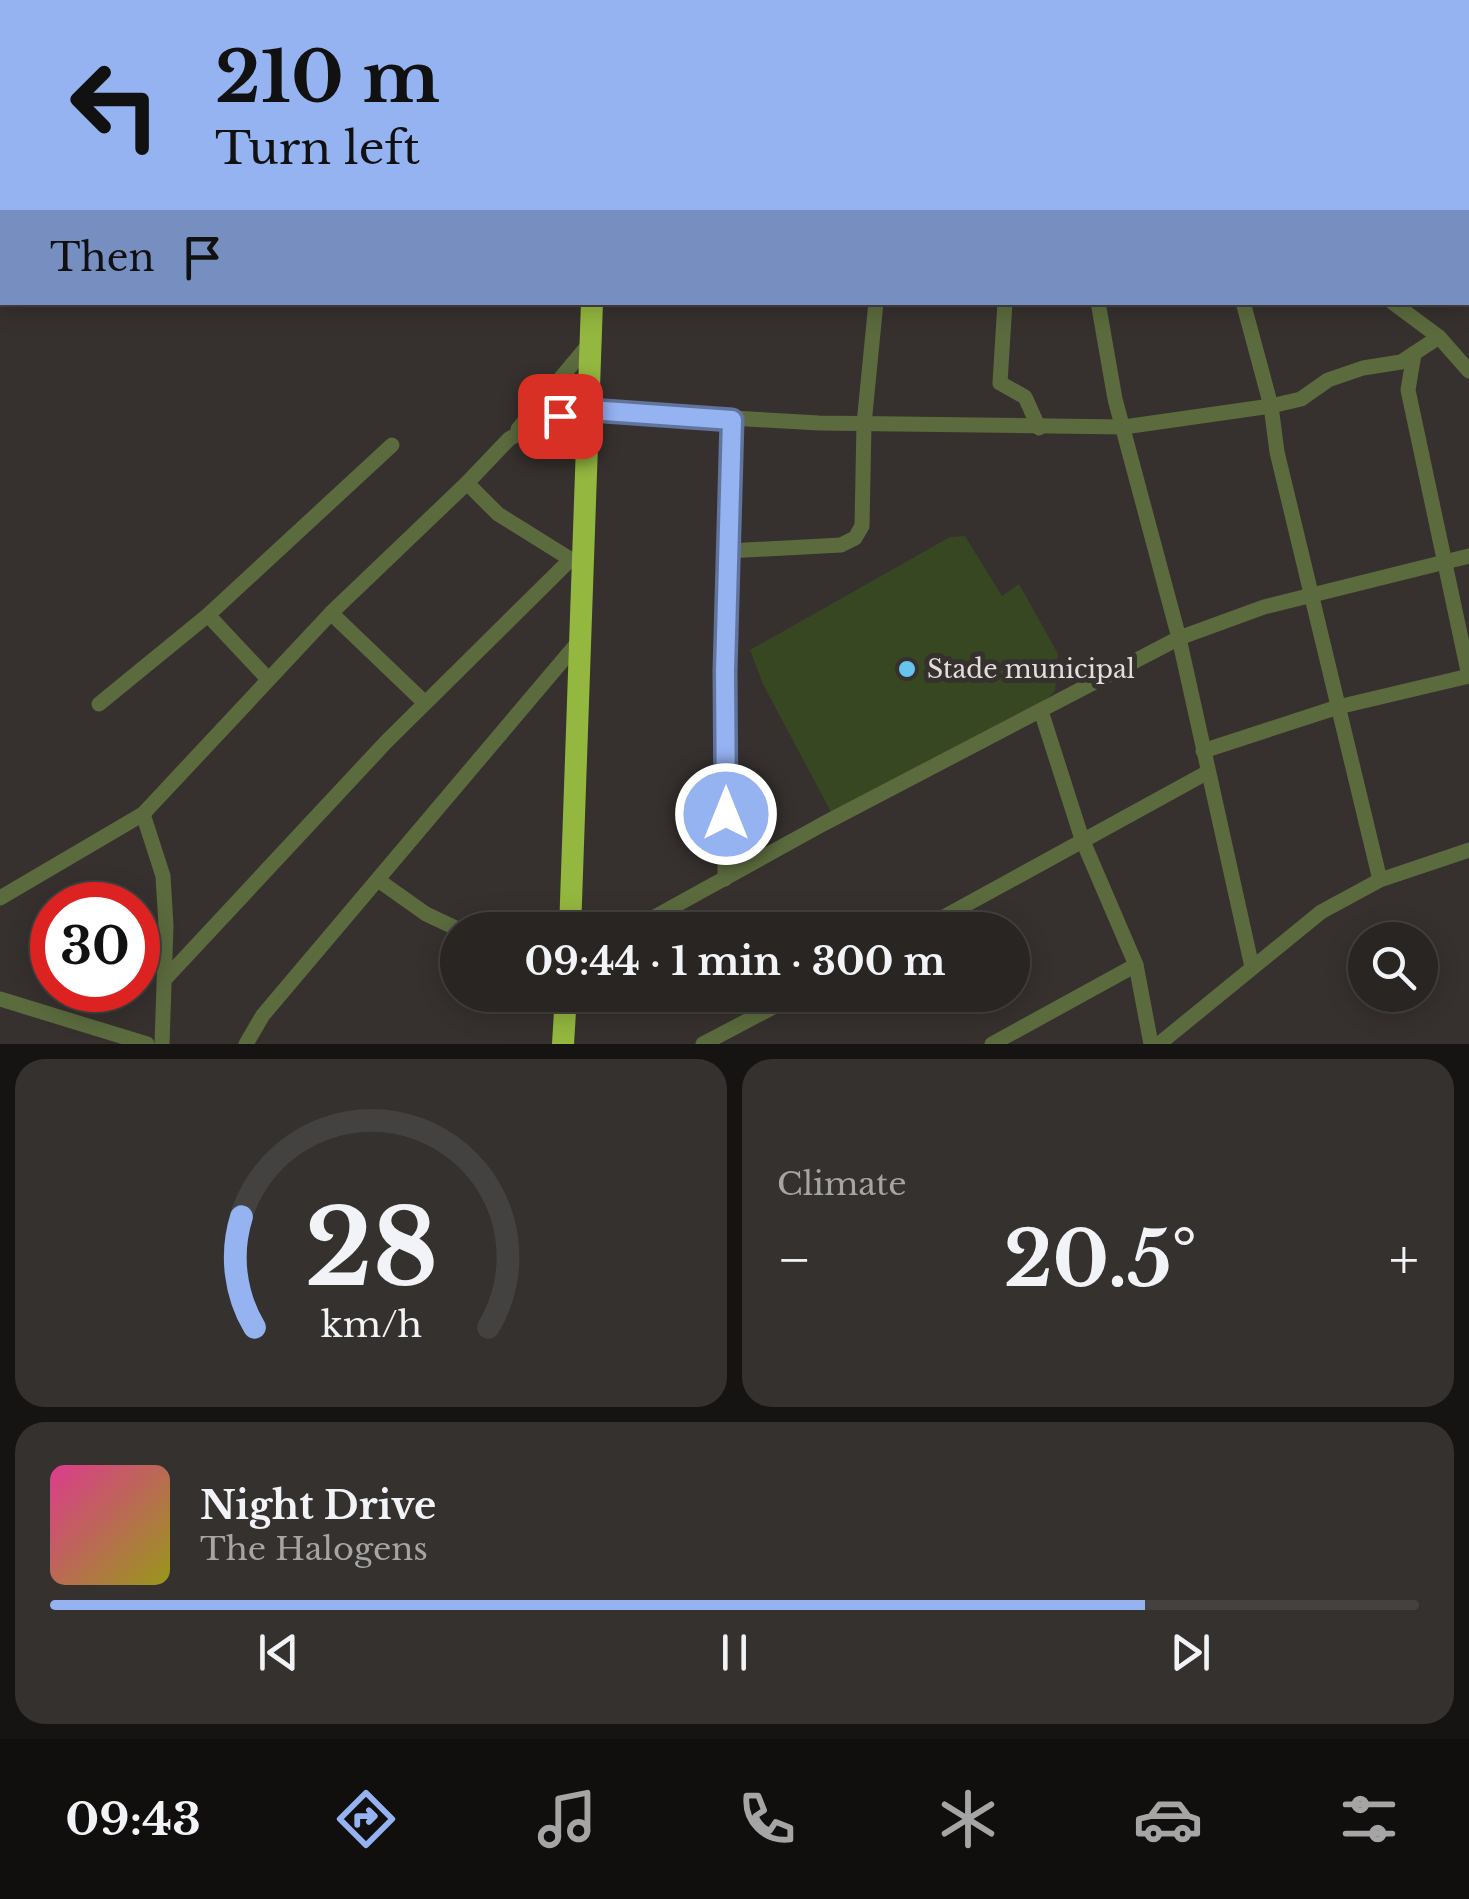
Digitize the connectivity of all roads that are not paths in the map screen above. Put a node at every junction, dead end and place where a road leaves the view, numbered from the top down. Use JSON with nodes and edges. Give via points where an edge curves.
{"nodes":[{"id":1,"x":592,"y":305,"type":"edge"},
{"id":2,"x":876,"y":305,"type":"edge"},
{"id":3,"x":1005,"y":305,"type":"edge"},
{"id":4,"x":1099,"y":305,"type":"edge"},
{"id":5,"x":1244,"y":305,"type":"edge"},
{"id":6,"x":1396,"y":305,"type":"edge"},
{"id":7,"x":1439,"y":337,"type":"junction"},
{"id":8,"x":592,"y":340,"type":"junction"},
{"id":9,"x":1414,"y":354,"type":"junction"},
{"id":10,"x":1469,"y":371,"type":"edge"},
{"id":11,"x":1271,"y":406,"type":"junction"},
{"id":12,"x":590,"y":410,"type":"junction"},
{"id":13,"x":732,"y":420,"type":"junction"},
{"id":14,"x":864,"y":424,"type":"junction"},
{"id":15,"x":1124,"y":427,"type":"junction"},
{"id":16,"x":1038,"y":428,"type":"junction"},
{"id":17,"x":509,"y":438,"type":"junction"},
{"id":18,"x":392,"y":445,"type":"dead end"},
{"id":19,"x":467,"y":483,"type":"junction"},
{"id":20,"x":728,"y":551,"type":"junction"},
{"id":21,"x":1469,"y":556,"type":"edge"},
{"id":22,"x":1443,"y":562,"type":"junction"},
{"id":23,"x":576,"y":563,"type":"junction"},
{"id":24,"x":1311,"y":594,"type":"junction"},
{"id":25,"x":331,"y":612,"type":"junction"},
{"id":26,"x":208,"y":615,"type":"junction"},
{"id":27,"x":1179,"y":638,"type":"junction"},
{"id":28,"x":580,"y":640,"type":"junction"},
{"id":29,"x":1469,"y":676,"type":"edge"},
{"id":30,"x":268,"y":679,"type":"junction"},
{"id":31,"x":425,"y":703,"type":"junction"},
{"id":32,"x":99,"y":704,"type":"dead end"},
{"id":33,"x":1338,"y":707,"type":"junction"},
{"id":34,"x":1041,"y":711,"type":"junction"},
{"id":35,"x":1204,"y":752,"type":"junction"},
{"id":36,"x":1208,"y":772,"type":"junction"},
{"id":37,"x":142,"y":814,"type":"junction"},
{"id":38,"x":1082,"y":839,"type":"junction"},
{"id":39,"x":1469,"y":850,"type":"edge"},
{"id":40,"x":378,"y":880,"type":"junction"},
{"id":41,"x":725,"y":880,"type":"junction"},
{"id":42,"x":1380,"y":880,"type":"junction"},
{"id":43,"x":0,"y":898,"type":"edge"},
{"id":44,"x":571,"y":912,"type":"edge"},
{"id":45,"x":665,"y":912,"type":"edge"},
{"id":46,"x":952,"y":912,"type":"edge"},
{"id":47,"x":440,"y":921,"type":"edge"},
{"id":48,"x":1136,"y":965,"type":"junction"},
{"id":49,"x":1252,"y":966,"type":"junction"},
{"id":50,"x":166,"y":978,"type":"junction"},
{"id":51,"x":0,"y":999,"type":"edge"},
{"id":52,"x":565,"y":1012,"type":"edge"},
{"id":53,"x":763,"y":1012,"type":"edge"},
{"id":54,"x":147,"y":1044,"type":"edge"},
{"id":55,"x":162,"y":1044,"type":"edge"},
{"id":56,"x":246,"y":1044,"type":"edge"},
{"id":57,"x":563,"y":1044,"type":"edge"},
{"id":58,"x":702,"y":1044,"type":"edge"},
{"id":59,"x":992,"y":1044,"type":"edge"},
{"id":60,"x":1151,"y":1044,"type":"edge"},
{"id":61,"x":1159,"y":1044,"type":"edge"}],
"edges":[{"from":1,"to":8,"type":"highway"},
{"from":2,"to":14,"type":"street"},
{"from":3,"to":16,"type":"street","via":[[1000,383],[1024,397]]},
{"from":4,"to":15,"type":"street"},
{"from":5,"to":11,"type":"street"},
{"from":6,"to":7,"type":"street"},
{"from":7,"to":9,"type":"street"},
{"from":7,"to":10,"type":"street"},
{"from":8,"to":12,"type":"highway"},
{"from":8,"to":17,"type":"street"},
{"from":9,"to":11,"type":"street"},
{"from":9,"to":22,"type":"street","via":[[1408,390]]},
{"from":11,"to":15,"type":"street"},
{"from":11,"to":24,"type":"street"},
{"from":12,"to":13,"type":"street"},
{"from":12,"to":17,"type":"street"},
{"from":12,"to":23,"type":"highway"},
{"from":13,"to":14,"type":"street"},
{"from":13,"to":20,"type":"street"},
{"from":14,"to":16,"type":"street"},
{"from":14,"to":20,"type":"street","via":[[862,526],[855,538]]},
{"from":15,"to":16,"type":"street"},
{"from":15,"to":27,"type":"street"},
{"from":17,"to":19,"type":"street"},
{"from":18,"to":26,"type":"street"},
{"from":19,"to":23,"type":"street","via":[[498,514]]},
{"from":19,"to":25,"type":"street"},
{"from":20,"to":41,"type":"street"},
{"from":21,"to":22,"type":"street"},
{"from":22,"to":24,"type":"street"},
{"from":22,"to":29,"type":"street"},
{"from":23,"to":28,"type":"highway"},
{"from":23,"to":31,"type":"street"},
{"from":24,"to":27,"type":"street"},
{"from":24,"to":33,"type":"street"},
{"from":25,"to":30,"type":"street"},
{"from":25,"to":31,"type":"street"},
{"from":26,"to":30,"type":"street"},
{"from":26,"to":32,"type":"street"},
{"from":27,"to":34,"type":"street"},
{"from":27,"to":35,"type":"street"},
{"from":28,"to":40,"type":"street"},
{"from":28,"to":44,"type":"highway"},
{"from":29,"to":33,"type":"street"},
{"from":30,"to":37,"type":"street"},
{"from":31,"to":50,"type":"street"},
{"from":33,"to":35,"type":"street"},
{"from":33,"to":42,"type":"street"},
{"from":34,"to":38,"type":"street"},
{"from":34,"to":41,"type":"street"},
{"from":35,"to":36,"type":"street"},
{"from":36,"to":38,"type":"street"},
{"from":36,"to":49,"type":"street"},
{"from":37,"to":43,"type":"street"},
{"from":37,"to":50,"type":"street","via":[[162,876]]},
{"from":38,"to":46,"type":"street"},
{"from":38,"to":48,"type":"street"},
{"from":39,"to":42,"type":"street"},
{"from":40,"to":47,"type":"street"},
{"from":40,"to":56,"type":"street"},
{"from":41,"to":45,"type":"street"},
{"from":42,"to":49,"type":"street","via":[[1321,912]]},
{"from":48,"to":59,"type":"street"},
{"from":48,"to":60,"type":"street"},
{"from":49,"to":61,"type":"street"},
{"from":50,"to":55,"type":"street"},
{"from":51,"to":54,"type":"street"},
{"from":52,"to":57,"type":"highway"},
{"from":53,"to":58,"type":"street"}]}
